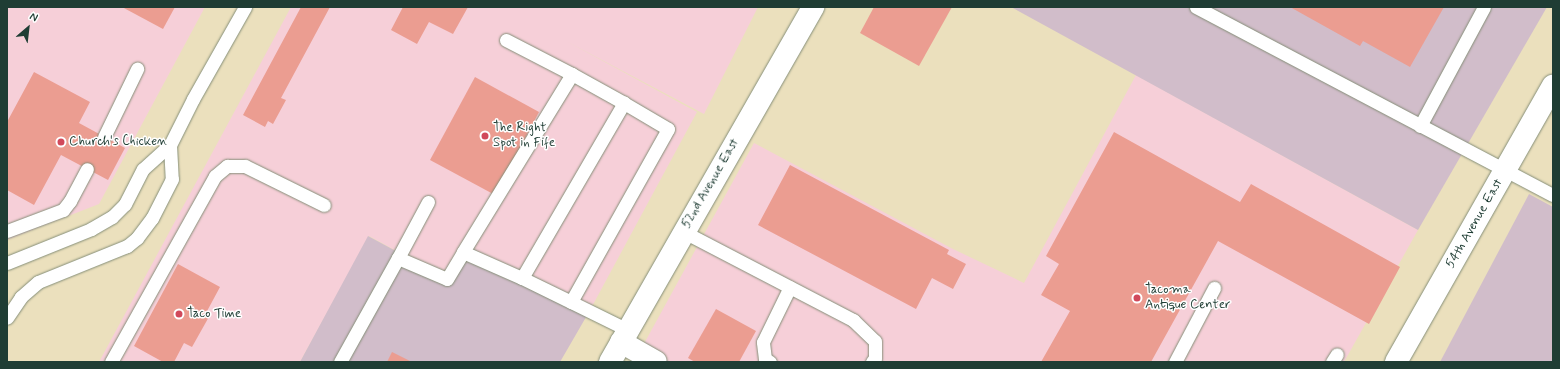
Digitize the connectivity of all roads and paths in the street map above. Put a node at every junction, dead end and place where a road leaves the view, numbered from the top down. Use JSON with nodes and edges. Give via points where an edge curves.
{"nodes":[{"id":1,"x":245,"y":7,"type":"edge"},
{"id":2,"x":813,"y":7,"type":"edge"},
{"id":3,"x":1196,"y":7,"type":"edge"},
{"id":4,"x":1484,"y":7,"type":"edge"},
{"id":5,"x":506,"y":40,"type":"dead end"},
{"id":6,"x":137,"y":69,"type":"dead end"},
{"id":7,"x":572,"y":74,"type":"junction"},
{"id":8,"x":1553,"y":86,"type":"edge"},
{"id":9,"x":624,"y":103,"type":"junction"},
{"id":10,"x":1420,"y":126,"type":"junction"},
{"id":11,"x":104,"y":137,"type":"dead end"},
{"id":12,"x":170,"y":145,"type":"junction"},
{"id":13,"x":87,"y":169,"type":"dead end"},
{"id":14,"x":1505,"y":171,"type":"junction"},
{"id":15,"x":1553,"y":195,"type":"edge"},
{"id":16,"x":428,"y":202,"type":"dead end"},
{"id":17,"x":324,"y":205,"type":"dead end"},
{"id":18,"x":7,"y":231,"type":"edge"},
{"id":19,"x":684,"y":232,"type":"junction"},
{"id":20,"x":463,"y":252,"type":"junction"},
{"id":21,"x":398,"y":258,"type":"junction"},
{"id":22,"x":7,"y":263,"type":"edge"},
{"id":23,"x":522,"y":278,"type":"junction"},
{"id":24,"x":790,"y":287,"type":"junction"},
{"id":25,"x":1214,"y":288,"type":"dead end"},
{"id":26,"x":570,"y":302,"type":"junction"},
{"id":27,"x":7,"y":318,"type":"edge"},
{"id":28,"x":625,"y":336,"type":"junction"},
{"id":29,"x":111,"y":362,"type":"edge"},
{"id":30,"x":340,"y":362,"type":"edge"},
{"id":31,"x":610,"y":362,"type":"edge"},
{"id":32,"x":656,"y":362,"type":"edge"},
{"id":33,"x":770,"y":362,"type":"edge"},
{"id":34,"x":872,"y":362,"type":"edge"},
{"id":35,"x":1175,"y":362,"type":"edge"},
{"id":36,"x":1396,"y":362,"type":"edge"}],
"edges":[{"from":1,"to":12,"type":"lane"},
{"from":2,"to":19,"type":"street","name":"52nd Avenue East"},
{"from":3,"to":10,"type":"lane"},
{"from":4,"to":10,"type":"lane"},
{"from":5,"to":7,"type":"lane"},
{"from":6,"to":11,"type":"lane"},
{"from":7,"to":9,"type":"lane"},
{"from":7,"to":20,"type":"lane"},
{"from":8,"to":14,"type":"street","name":"54th Avenue East"},
{"from":9,"to":23,"type":"lane"},
{"from":9,"to":26,"type":"lane","via":[[668,129]]},
{"from":10,"to":14,"type":"lane"},
{"from":12,"to":22,"type":"lane","via":[[143,169],[125,204],[112,218]]},
{"from":12,"to":27,"type":"lane","via":[[172,179],[152,218],[137,238],[127,246],[38,282],[21,297]]},
{"from":13,"to":18,"type":"lane","via":[[63,210]]},
{"from":14,"to":15,"type":"lane"},
{"from":14,"to":36,"type":"street","name":"54th Avenue East"},
{"from":16,"to":21,"type":"lane"},
{"from":17,"to":29,"type":"lane","via":[[245,166],[227,166],[215,176]]},
{"from":19,"to":24,"type":"lane"},
{"from":19,"to":28,"type":"street","name":"52nd Avenue East"},
{"from":20,"to":21,"type":"lane","via":[[447,279]]},
{"from":20,"to":23,"type":"lane"},
{"from":21,"to":30,"type":"lane"},
{"from":23,"to":26,"type":"lane"},
{"from":24,"to":33,"type":"lane","via":[[763,342],[765,359]]},
{"from":24,"to":34,"type":"lane","via":[[853,320],[875,341],[875,358]]},
{"from":25,"to":35,"type":"lane"},
{"from":26,"to":28,"type":"lane"},
{"from":28,"to":31,"type":"street","name":"52nd Avenue East"},
{"from":28,"to":32,"type":"street"}]}
